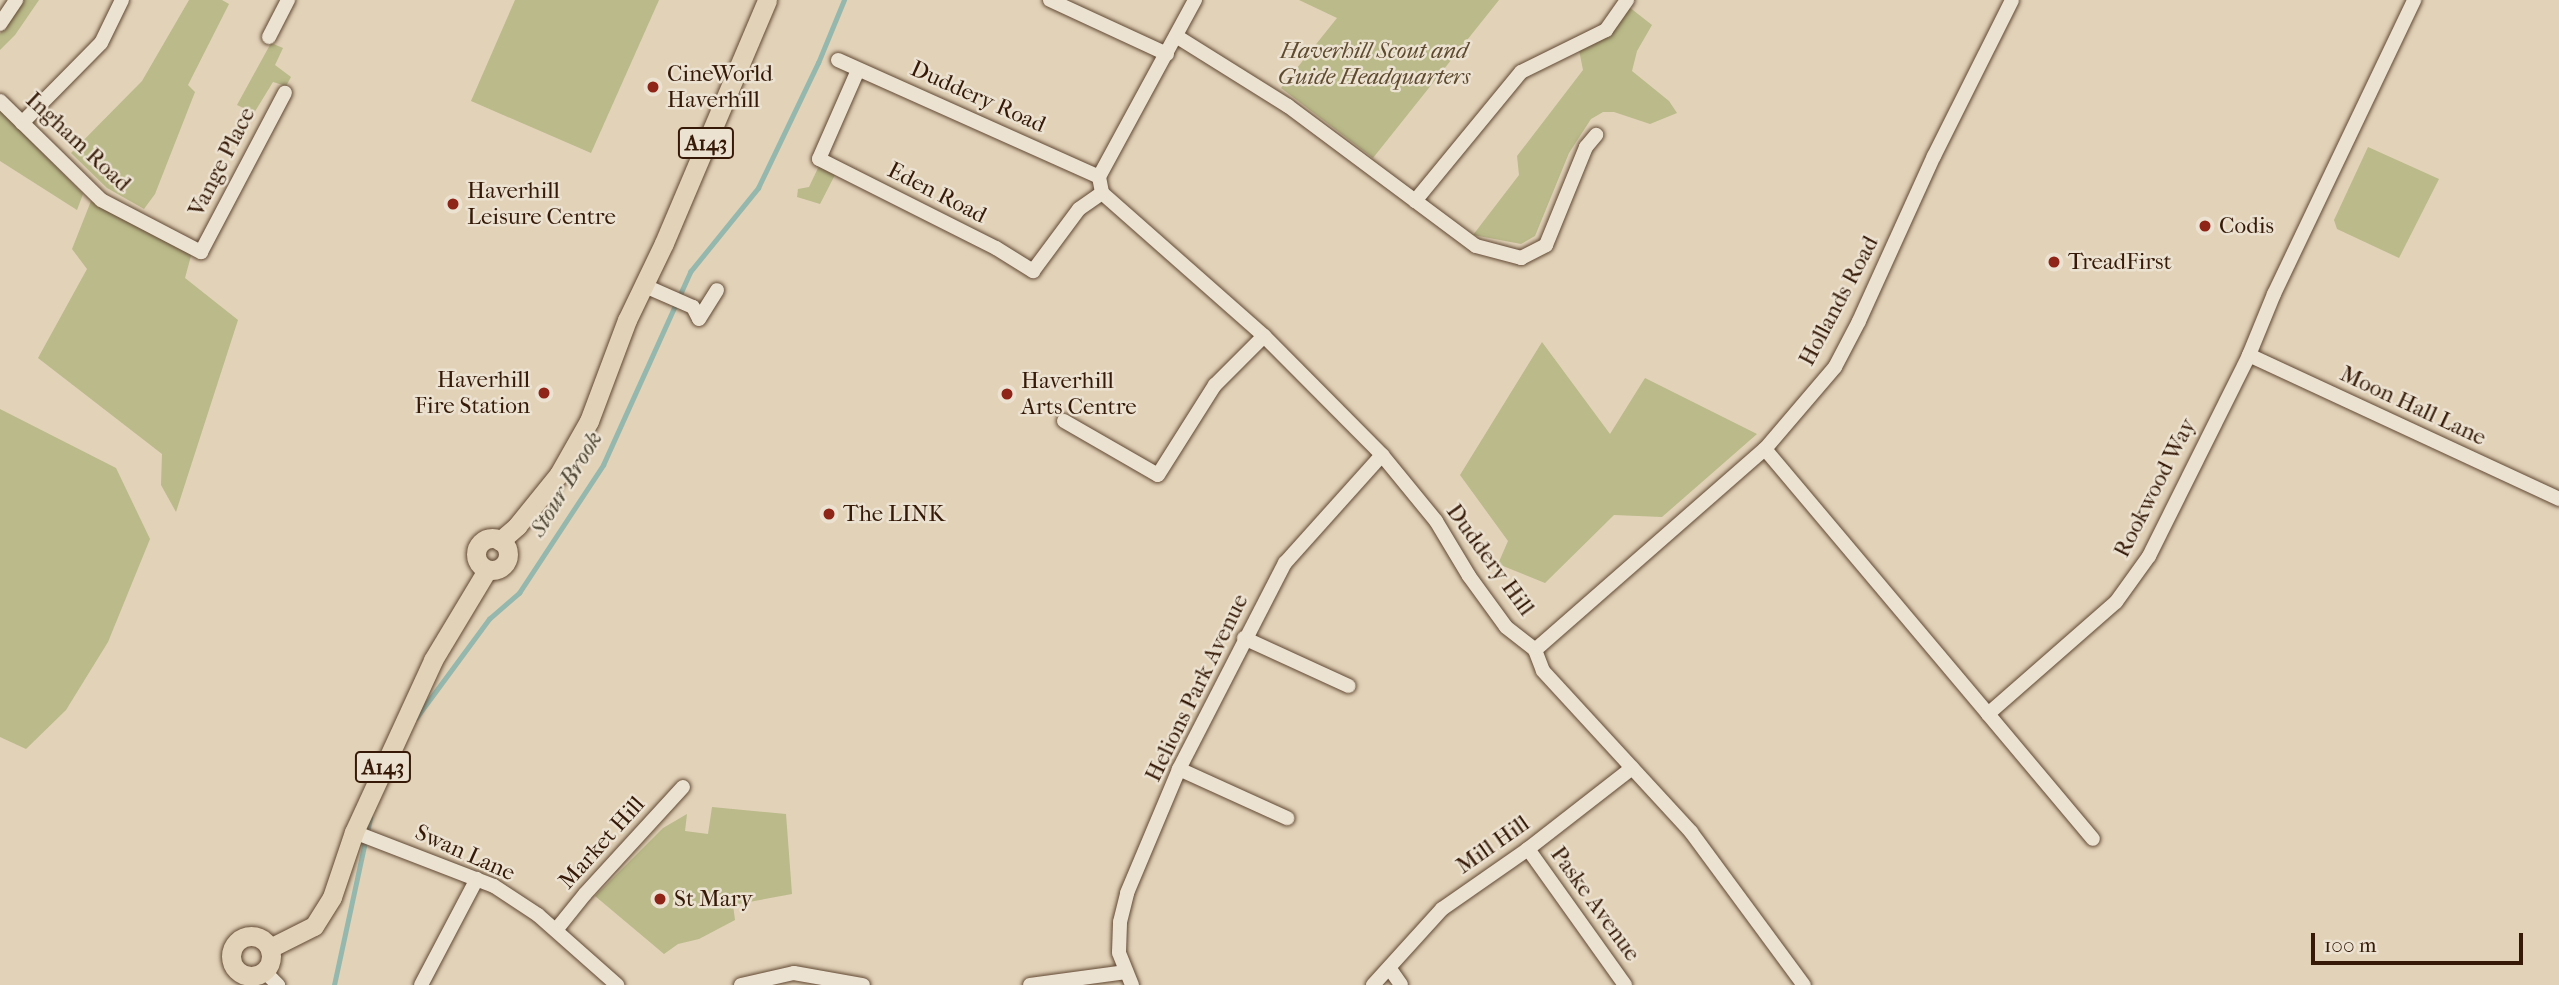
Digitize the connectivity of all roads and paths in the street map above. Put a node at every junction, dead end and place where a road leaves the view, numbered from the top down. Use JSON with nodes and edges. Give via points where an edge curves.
{"nodes":[{"id":1,"x":16,"y":0,"type":"edge"},
{"id":2,"x":122,"y":0,"type":"edge"},
{"id":3,"x":288,"y":0,"type":"edge"},
{"id":4,"x":767,"y":0,"type":"edge"},
{"id":5,"x":1050,"y":0,"type":"edge"},
{"id":6,"x":1195,"y":0,"type":"edge"},
{"id":7,"x":1627,"y":0,"type":"edge"},
{"id":8,"x":2012,"y":0,"type":"edge"},
{"id":9,"x":2414,"y":0,"type":"edge"},
{"id":10,"x":0,"y":24,"type":"edge"},
{"id":11,"x":1176,"y":36,"type":"junction"},
{"id":12,"x":269,"y":37,"type":"dead end"},
{"id":13,"x":1167,"y":54,"type":"junction"},
{"id":14,"x":838,"y":60,"type":"dead end"},
{"id":15,"x":858,"y":70,"type":"junction"},
{"id":16,"x":285,"y":93,"type":"dead end"},
{"id":17,"x":0,"y":101,"type":"edge"},
{"id":18,"x":22,"y":123,"type":"junction"},
{"id":19,"x":1596,"y":135,"type":"dead end"},
{"id":20,"x":1100,"y":177,"type":"junction"},
{"id":21,"x":1102,"y":193,"type":"junction"},
{"id":22,"x":1415,"y":201,"type":"junction"},
{"id":23,"x":201,"y":252,"type":"joint"},
{"id":24,"x":653,"y":289,"type":"junction"},
{"id":25,"x":717,"y":290,"type":"dead end"},
{"id":26,"x":1264,"y":336,"type":"junction"},
{"id":27,"x":2249,"y":355,"type":"junction"},
{"id":28,"x":1064,"y":421,"type":"dead end"},
{"id":29,"x":1765,"y":449,"type":"junction"},
{"id":30,"x":1382,"y":455,"type":"junction"},
{"id":31,"x":2559,"y":499,"type":"edge"},
{"id":32,"x":1244,"y":638,"type":"junction"},
{"id":33,"x":1535,"y":650,"type":"junction"},
{"id":34,"x":1349,"y":686,"type":"dead end"},
{"id":35,"x":1988,"y":714,"type":"junction"},
{"id":36,"x":1632,"y":768,"type":"junction"},
{"id":37,"x":1179,"y":769,"type":"junction"},
{"id":38,"x":683,"y":787,"type":"dead end"},
{"id":39,"x":1287,"y":818,"type":"dead end"},
{"id":40,"x":355,"y":832,"type":"junction"},
{"id":41,"x":2093,"y":839,"type":"dead end"},
{"id":42,"x":1528,"y":849,"type":"junction"},
{"id":43,"x":477,"y":879,"type":"junction"},
{"id":44,"x":554,"y":929,"type":"junction"},
{"id":45,"x":270,"y":948,"type":"junction"},
{"id":46,"x":1390,"y":970,"type":"junction"},
{"id":47,"x":264,"y":971,"type":"junction"},
{"id":48,"x":1129,"y":978,"type":"edge"},
{"id":49,"x":242,"y":979,"type":"edge"},
{"id":50,"x":278,"y":985,"type":"edge"},
{"id":51,"x":421,"y":985,"type":"edge"},
{"id":52,"x":617,"y":985,"type":"edge"},
{"id":53,"x":741,"y":985,"type":"edge"},
{"id":54,"x":863,"y":985,"type":"edge"},
{"id":55,"x":1030,"y":985,"type":"edge"},
{"id":56,"x":1373,"y":985,"type":"edge"},
{"id":57,"x":1401,"y":985,"type":"edge"},
{"id":58,"x":1625,"y":985,"type":"edge"},
{"id":59,"x":1804,"y":985,"type":"edge"}],
"edges":[{"from":1,"to":10,"type":"street"},
{"from":2,"to":18,"type":"street","via":[[102,43]]},
{"from":3,"to":12,"type":"street"},
{"from":4,"to":24,"type":"main road","number":"A143"},
{"from":5,"to":13,"type":"street"},
{"from":6,"to":11,"type":"street"},
{"from":7,"to":22,"type":"street","via":[[1606,30],[1521,72]]},
{"from":8,"to":29,"type":"street","name":"Hollands Road","via":[[1835,367]]},
{"from":9,"to":27,"type":"street","name":"Rookwood Way"},
{"from":11,"to":13,"type":"street"},
{"from":11,"to":22,"type":"street","via":[[1288,106]]},
{"from":13,"to":20,"type":"street"},
{"from":14,"to":15,"type":"street","name":"Duddery Road"},
{"from":15,"to":20,"type":"street","name":"Duddery Road"},
{"from":15,"to":21,"type":"street","name":"Eden Road","via":[[819,159],[1033,271],[1079,209]]},
{"from":16,"to":23,"type":"street","name":"Vange Place"},
{"from":17,"to":18,"type":"street","name":"Ingham Road"},
{"from":18,"to":23,"type":"street","name":"Ingham Road","via":[[101,200]]},
{"from":19,"to":22,"type":"street","via":[[1586,147],[1546,245],[1521,258],[1476,246]]},
{"from":20,"to":21,"type":"street"},
{"from":21,"to":26,"type":"street","name":"Duddery Hill"},
{"from":24,"to":25,"type":"street","via":[[693,307],[699,319]]},
{"from":24,"to":40,"type":"main road","number":"A143","via":[[627,320],[589,421],[565,463],[517,526],[500,541],[487,539],[478,547],[477,560],[487,569],[433,660]]},
{"from":26,"to":28,"type":"street","via":[[1215,385],[1158,475]]},
{"from":26,"to":30,"type":"street","name":"Duddery Hill"},
{"from":27,"to":31,"type":"street","name":"Moon Hall Lane"},
{"from":27,"to":35,"type":"street","name":"Rookwood Way","via":[[2149,556],[2116,602]]},
{"from":29,"to":33,"type":"street","name":"Hollands Road"},
{"from":29,"to":35,"type":"street"},
{"from":30,"to":32,"type":"street","name":"Helions Park Avenue","via":[[1285,564]]},
{"from":30,"to":33,"type":"street","name":"Duddery Hill","via":[[1436,521],[1506,627]]},
{"from":32,"to":34,"type":"street"},
{"from":32,"to":37,"type":"street","name":"Helions Park Avenue"},
{"from":33,"to":36,"type":"street","name":"Duddery Hill","via":[[1543,671]]},
{"from":35,"to":41,"type":"street"},
{"from":36,"to":42,"type":"street","name":"Mill Hill"},
{"from":36,"to":59,"type":"street","name":"Duddery Hill","via":[[1691,832]]},
{"from":37,"to":39,"type":"street"},
{"from":37,"to":48,"type":"street","name":"Helions Park Avenue","via":[[1127,893],[1120,922],[1119,952]]},
{"from":38,"to":44,"type":"street","name":"Market Hill"},
{"from":40,"to":43,"type":"street","name":"Swan Lane"},
{"from":40,"to":45,"type":"main road","number":"A143","via":[[332,897],[314,926]]},
{"from":42,"to":46,"type":"street","name":"Mill Hill","via":[[1442,909]]},
{"from":42,"to":58,"type":"street","name":"Paske Avenue"},
{"from":43,"to":44,"type":"street","name":"Swan Lane"},
{"from":43,"to":51,"type":"street"},
{"from":44,"to":52,"type":"street","name":"Swan Lane"},
{"from":45,"to":47,"type":"main road"},
{"from":45,"to":49,"type":"main road","via":[[259,937],[240,939],[231,954]]},
{"from":46,"to":56,"type":"street","name":"Mill Hill"},
{"from":46,"to":57,"type":"street"},
{"from":47,"to":49,"type":"main road"},
{"from":47,"to":50,"type":"street"},
{"from":48,"to":55,"type":"street"},
{"from":53,"to":54,"type":"street","via":[[794,973]]}]}
